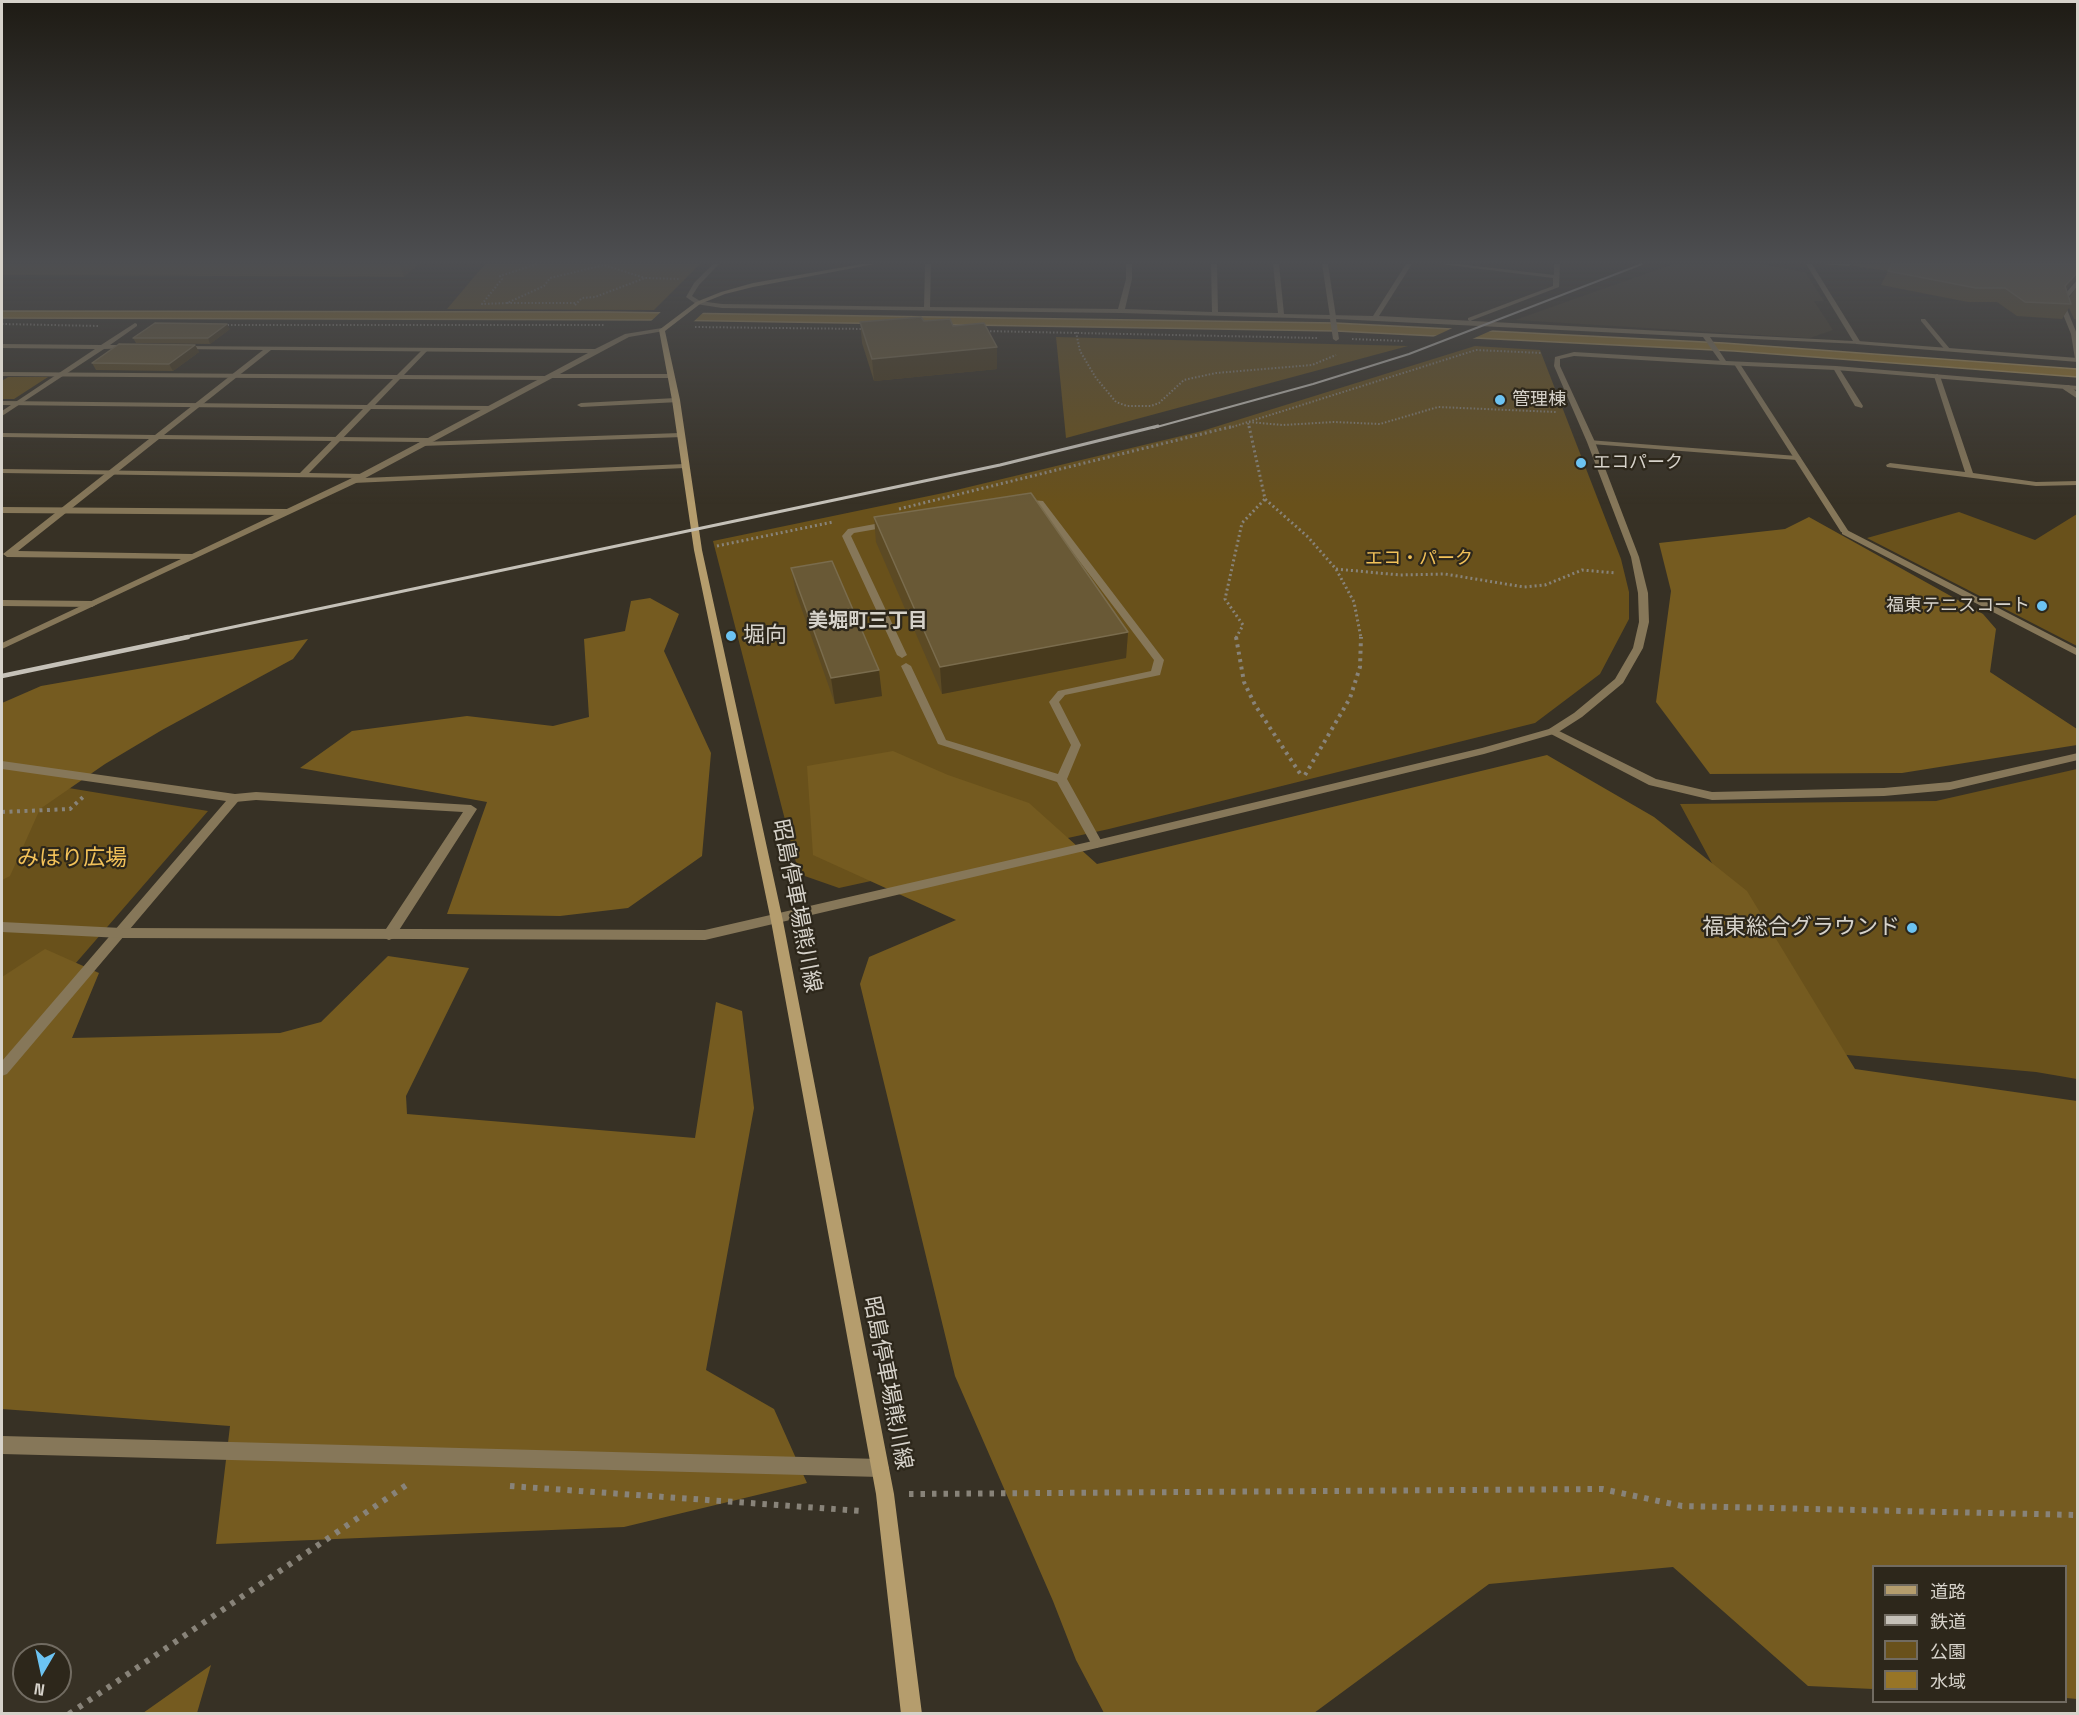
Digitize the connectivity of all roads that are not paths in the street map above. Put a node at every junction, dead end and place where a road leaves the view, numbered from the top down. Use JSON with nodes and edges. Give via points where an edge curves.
{"nodes":[{"id":1,"x":106,"y":344,"type":"edge"},
{"id":2,"x":610,"y":344,"type":"edge"},
{"id":3,"x":664,"y":344,"type":"edge"},
{"id":4,"x":1711,"y":344,"type":"edge"},
{"id":5,"x":1871,"y":344,"type":"edge"},
{"id":6,"x":1943,"y":344,"type":"edge"},
{"id":7,"x":2076,"y":344,"type":"edge"},
{"id":8,"x":2,"y":346,"type":"edge"},
{"id":9,"x":102,"y":347,"type":"junction"},
{"id":10,"x":138,"y":347,"type":"edge"},
{"id":11,"x":174,"y":347,"type":"edge"},
{"id":12,"x":269,"y":348,"type":"junction"},
{"id":13,"x":426,"y":350,"type":"junction"},
{"id":14,"x":1948,"y":350,"type":"junction"},
{"id":15,"x":597,"y":351,"type":"junction"},
{"id":16,"x":2078,"y":359,"type":"edge"},
{"id":17,"x":1722,"y":361,"type":"junction"},
{"id":18,"x":1737,"y":364,"type":"junction"},
{"id":19,"x":1836,"y":368,"type":"junction"},
{"id":20,"x":2,"y":374,"type":"edge"},
{"id":21,"x":61,"y":374,"type":"junction"},
{"id":22,"x":234,"y":376,"type":"junction"},
{"id":23,"x":670,"y":376,"type":"junction"},
{"id":24,"x":1937,"y":376,"type":"junction"},
{"id":25,"x":400,"y":377,"type":"junction"},
{"id":26,"x":548,"y":377,"type":"junction"},
{"id":27,"x":2066,"y":387,"type":"junction"},
{"id":28,"x":2078,"y":388,"type":"edge"},
{"id":29,"x":2078,"y":397,"type":"edge"},
{"id":30,"x":676,"y":400,"type":"junction"},
{"id":31,"x":2,"y":403,"type":"edge"},
{"id":32,"x":18,"y":403,"type":"junction"},
{"id":33,"x":198,"y":405,"type":"junction"},
{"id":34,"x":581,"y":405,"type":"dead end"},
{"id":35,"x":371,"y":406,"type":"junction"},
{"id":36,"x":1859,"y":406,"type":"dead end"},
{"id":37,"x":489,"y":408,"type":"junction"},
{"id":38,"x":2,"y":414,"type":"edge"},
{"id":39,"x":2,"y":435,"type":"edge"},
{"id":40,"x":680,"y":435,"type":"junction"},
{"id":41,"x":157,"y":437,"type":"junction"},
{"id":42,"x":338,"y":439,"type":"junction"},
{"id":43,"x":425,"y":442,"type":"junction"},
{"id":44,"x":1591,"y":442,"type":"junction"},
{"id":45,"x":1797,"y":458,"type":"junction"},
{"id":46,"x":1890,"y":465,"type":"dead end"},
{"id":47,"x":685,"y":466,"type":"junction"},
{"id":48,"x":2,"y":471,"type":"edge"},
{"id":49,"x":112,"y":472,"type":"junction"},
{"id":50,"x":302,"y":475,"type":"junction"},
{"id":51,"x":1970,"y":475,"type":"junction"},
{"id":52,"x":363,"y":476,"type":"junction"},
{"id":53,"x":353,"y":481,"type":"junction"},
{"id":54,"x":2078,"y":483,"type":"edge"},
{"id":55,"x":1016,"y":503,"type":"edge"},
{"id":56,"x":2,"y":510,"type":"edge"},
{"id":57,"x":63,"y":511,"type":"junction"},
{"id":58,"x":287,"y":512,"type":"junction"},
{"id":59,"x":898,"y":523,"type":"edge"},
{"id":60,"x":5,"y":554,"type":"edge"},
{"id":61,"x":195,"y":556,"type":"junction"},
{"id":62,"x":2,"y":603,"type":"edge"},
{"id":63,"x":92,"y":604,"type":"junction"},
{"id":64,"x":2,"y":646,"type":"edge"},
{"id":65,"x":2078,"y":653,"type":"edge"},
{"id":66,"x":902,"y":655,"type":"dead end"},
{"id":67,"x":906,"y":666,"type":"dead end"},
{"id":68,"x":1553,"y":731,"type":"junction"},
{"id":69,"x":2078,"y":756,"type":"edge"},
{"id":70,"x":2,"y":765,"type":"edge"},
{"id":71,"x":1061,"y":779,"type":"junction"},
{"id":72,"x":235,"y":798,"type":"junction"},
{"id":73,"x":1097,"y":844,"type":"junction"},
{"id":74,"x":777,"y":921,"type":"junction"},
{"id":75,"x":2,"y":927,"type":"edge"},
{"id":76,"x":121,"y":933,"type":"junction"},
{"id":77,"x":389,"y":935,"type":"junction"},
{"id":78,"x":2,"y":1070,"type":"edge"},
{"id":79,"x":2,"y":1445,"type":"edge"},
{"id":80,"x":880,"y":1468,"type":"junction"},
{"id":81,"x":912,"y":1713,"type":"edge"}],
"edges":[{"from":1,"to":9,"type":"street"},
{"from":2,"to":15,"type":"street"},
{"from":3,"to":23,"type":"main road","name":"昭島停車場熊川線"},
{"from":4,"to":17,"type":"street"},
{"from":5,"to":14,"type":"street"},
{"from":6,"to":14,"type":"street"},
{"from":7,"to":16,"type":"street"},
{"from":8,"to":9,"type":"street"},
{"from":9,"to":10,"type":"street"},
{"from":9,"to":21,"type":"street"},
{"from":11,"to":12,"type":"street"},
{"from":12,"to":13,"type":"street"},
{"from":12,"to":22,"type":"street"},
{"from":13,"to":15,"type":"street"},
{"from":13,"to":25,"type":"street"},
{"from":14,"to":16,"type":"street"},
{"from":15,"to":26,"type":"street"},
{"from":17,"to":18,"type":"street"},
{"from":17,"to":44,"type":"street","via":[[1563,355],[1557,358],[1557,366]]},
{"from":18,"to":19,"type":"street"},
{"from":18,"to":45,"type":"street"},
{"from":19,"to":24,"type":"street"},
{"from":19,"to":36,"type":"street"},
{"from":20,"to":21,"type":"street"},
{"from":21,"to":22,"type":"street"},
{"from":21,"to":32,"type":"street"},
{"from":22,"to":25,"type":"street"},
{"from":22,"to":33,"type":"street"},
{"from":23,"to":26,"type":"street"},
{"from":23,"to":30,"type":"main road","name":"昭島停車場熊川線"},
{"from":24,"to":27,"type":"street"},
{"from":24,"to":51,"type":"street"},
{"from":25,"to":26,"type":"street"},
{"from":25,"to":35,"type":"street"},
{"from":26,"to":37,"type":"street"},
{"from":27,"to":28,"type":"street"},
{"from":27,"to":29,"type":"street"},
{"from":30,"to":34,"type":"street"},
{"from":30,"to":40,"type":"main road","name":"昭島停車場熊川線"},
{"from":31,"to":32,"type":"street"},
{"from":32,"to":33,"type":"street"},
{"from":32,"to":38,"type":"street"},
{"from":33,"to":35,"type":"street"},
{"from":33,"to":41,"type":"street"},
{"from":35,"to":37,"type":"street"},
{"from":35,"to":42,"type":"street"},
{"from":37,"to":43,"type":"street"},
{"from":39,"to":41,"type":"street"},
{"from":40,"to":43,"type":"street"},
{"from":40,"to":47,"type":"main road","name":"昭島停車場熊川線"},
{"from":41,"to":42,"type":"street"},
{"from":41,"to":49,"type":"street"},
{"from":42,"to":43,"type":"street"},
{"from":42,"to":50,"type":"street"},
{"from":43,"to":52,"type":"street"},
{"from":44,"to":45,"type":"street"},
{"from":44,"to":68,"type":"street","via":[[1635,558],[1644,622],[1638,648],[1619,681]]},
{"from":45,"to":65,"type":"street","via":[[1845,532]]},
{"from":46,"to":51,"type":"street"},
{"from":47,"to":53,"type":"street"},
{"from":47,"to":74,"type":"main road","name":"昭島停車場熊川線","via":[[698,550]]},
{"from":48,"to":49,"type":"street"},
{"from":49,"to":50,"type":"street"},
{"from":49,"to":57,"type":"street"},
{"from":50,"to":52,"type":"street"},
{"from":51,"to":54,"type":"street","via":[[2036,484]]},
{"from":52,"to":53,"type":"street"},
{"from":53,"to":58,"type":"street"},
{"from":55,"to":71,"type":"street","via":[[1040,503],[1159,660],[1156,673],[1062,693],[1054,702],[1076,745]]},
{"from":56,"to":57,"type":"street"},
{"from":57,"to":58,"type":"street"},
{"from":57,"to":60,"type":"street"},
{"from":58,"to":61,"type":"street"},
{"from":59,"to":66,"type":"street","via":[[851,531],[846,536]]},
{"from":60,"to":61,"type":"street"},
{"from":61,"to":63,"type":"street"},
{"from":62,"to":63,"type":"street"},
{"from":63,"to":64,"type":"street"},
{"from":67,"to":71,"type":"street","via":[[942,742]]},
{"from":68,"to":69,"type":"street","via":[[1653,782],[1712,796],[1884,792],[1950,786]]},
{"from":68,"to":73,"type":"street"},
{"from":70,"to":72,"type":"street"},
{"from":71,"to":73,"type":"street"},
{"from":72,"to":76,"type":"street"},
{"from":72,"to":77,"type":"street","via":[[471,809]]},
{"from":73,"to":74,"type":"street"},
{"from":74,"to":77,"type":"street","via":[[705,935]]},
{"from":74,"to":80,"type":"main road","name":"昭島停車場熊川線"},
{"from":75,"to":76,"type":"street"},
{"from":76,"to":77,"type":"street"},
{"from":76,"to":78,"type":"street"},
{"from":79,"to":80,"type":"street"},
{"from":80,"to":81,"type":"main road","name":"昭島停車場熊川線"}]}
